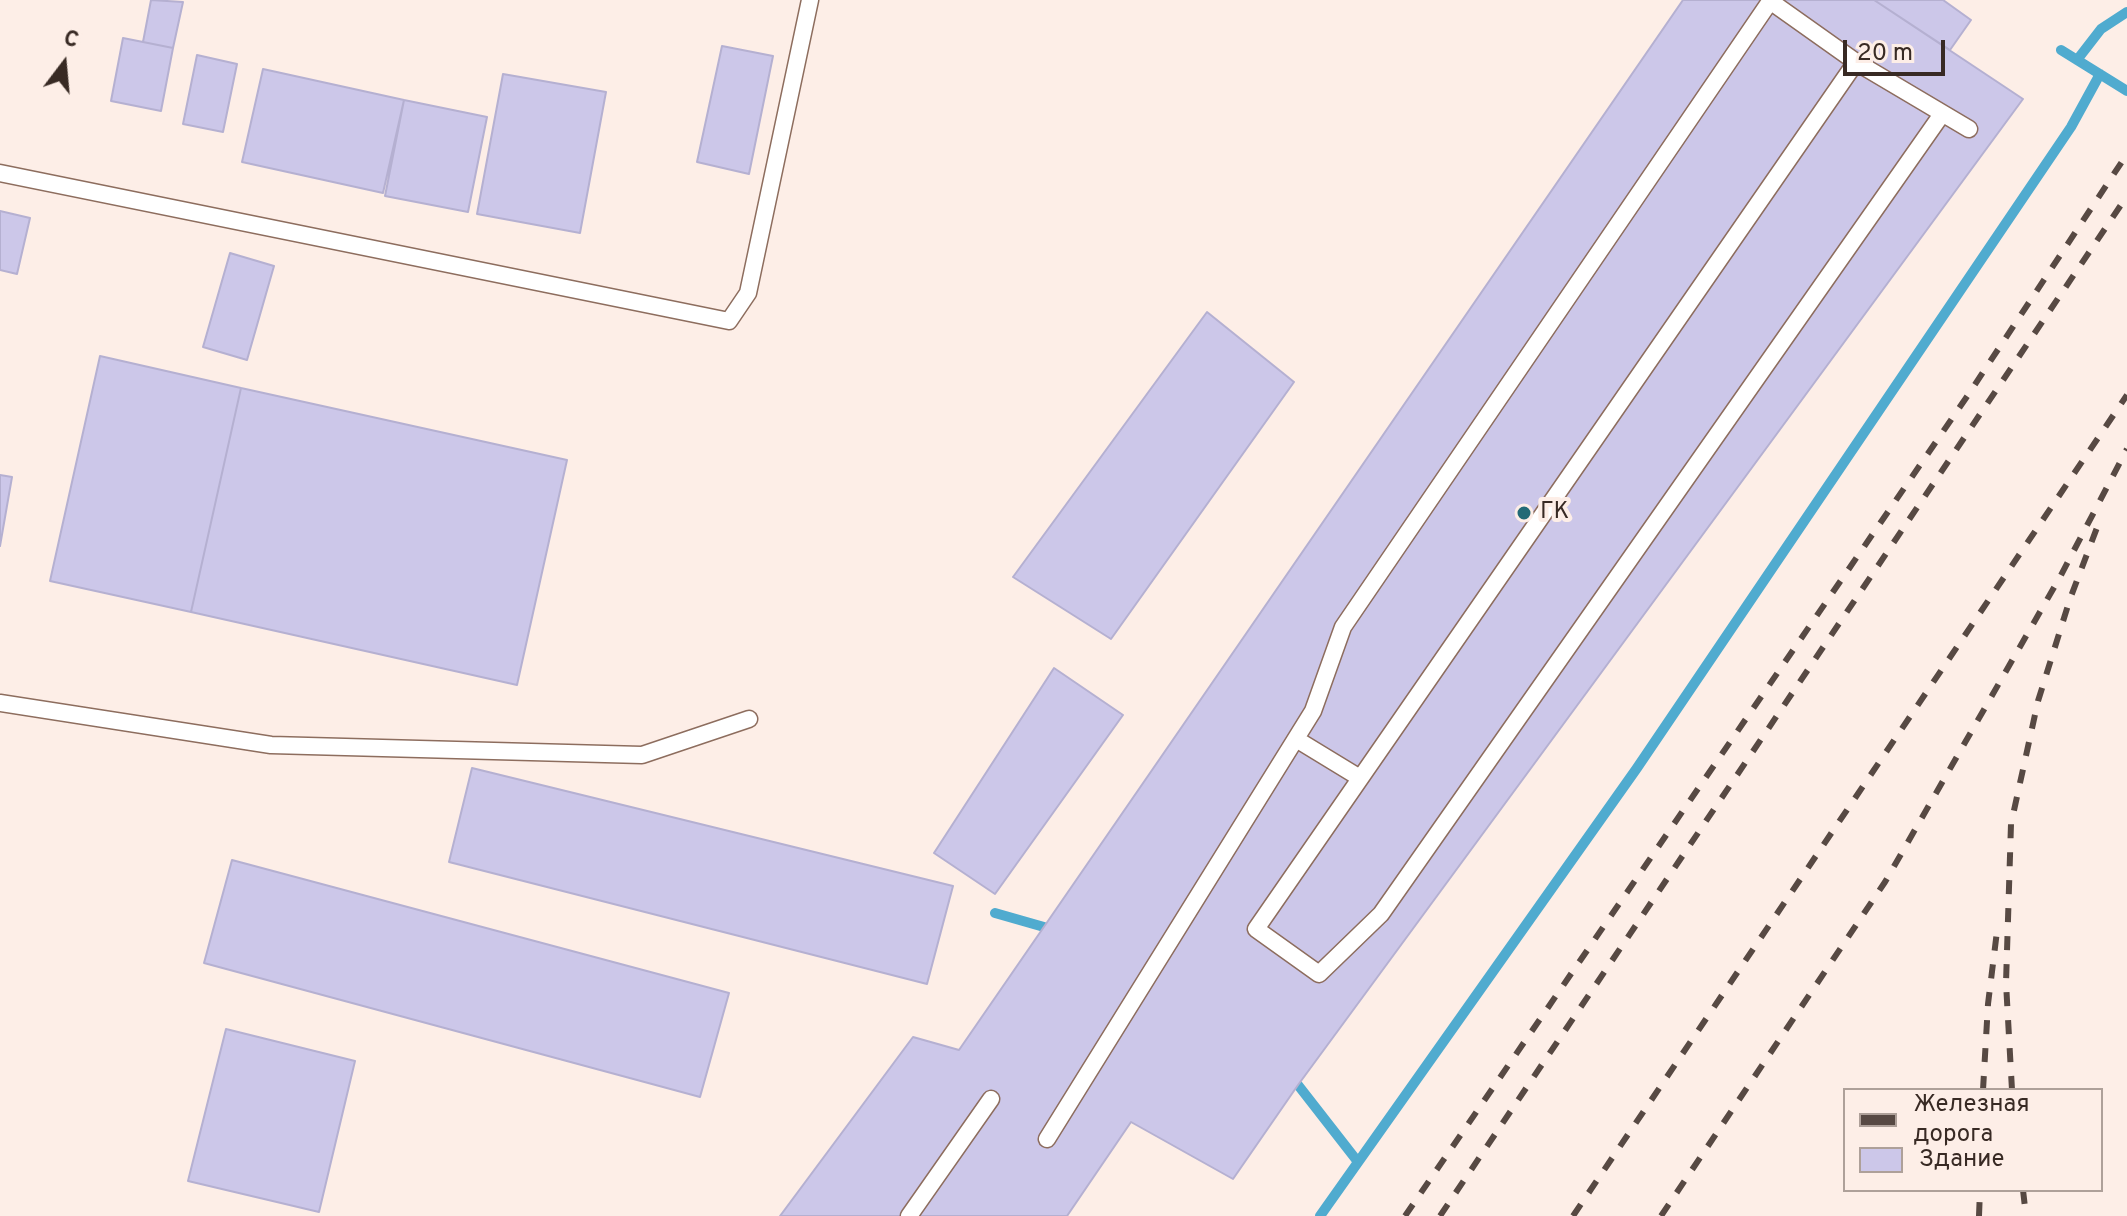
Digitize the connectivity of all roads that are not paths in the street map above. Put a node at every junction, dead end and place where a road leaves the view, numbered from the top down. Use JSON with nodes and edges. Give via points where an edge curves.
{"nodes":[{"id":1,"x":810,"y":0,"type":"edge"},
{"id":2,"x":1771,"y":0,"type":"edge"},
{"id":3,"x":1856,"y":62,"type":"junction"},
{"id":4,"x":1942,"y":114,"type":"junction"},
{"id":5,"x":1969,"y":129,"type":"dead end"},
{"id":6,"x":0,"y":173,"type":"edge"},
{"id":7,"x":0,"y":703,"type":"edge"},
{"id":8,"x":749,"y":719,"type":"dead end"},
{"id":9,"x":1296,"y":739,"type":"junction"},
{"id":10,"x":1360,"y":778,"type":"junction"},
{"id":11,"x":991,"y":1099,"type":"dead end"},
{"id":12,"x":1047,"y":1139,"type":"dead end"},
{"id":13,"x":909,"y":1216,"type":"edge"}],
"edges":[{"from":1,"to":6,"type":"lane","via":[[748,293],[729,321]]},
{"from":2,"to":3,"type":"lane"},
{"from":2,"to":9,"type":"lane","via":[[1343,627],[1313,711]]},
{"from":3,"to":4,"type":"lane"},
{"from":3,"to":10,"type":"lane"},
{"from":4,"to":5,"type":"lane"},
{"from":4,"to":10,"type":"lane","via":[[1381,914],[1319,974],[1256,929]]},
{"from":7,"to":8,"type":"lane","via":[[271,745],[642,755]]},
{"from":9,"to":10,"type":"lane"},
{"from":9,"to":12,"type":"lane"},
{"from":11,"to":13,"type":"lane"}]}
